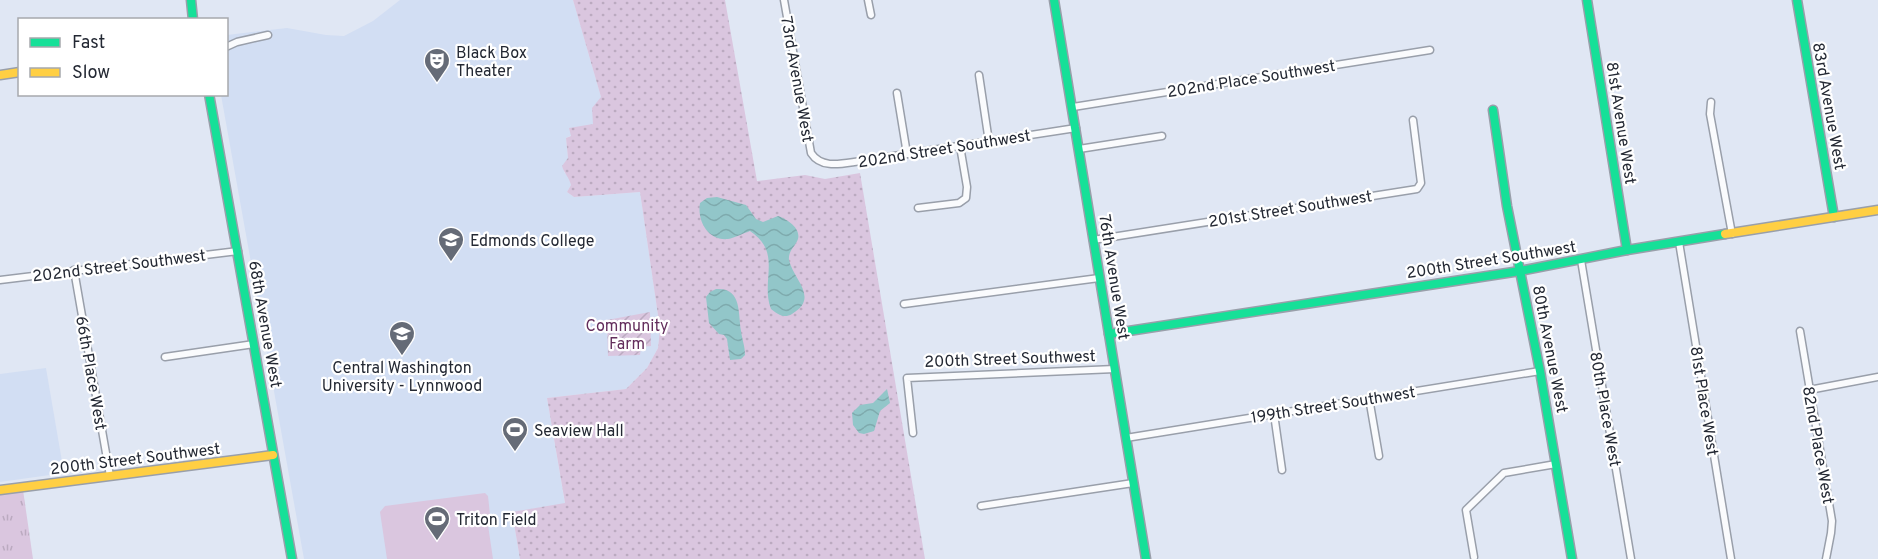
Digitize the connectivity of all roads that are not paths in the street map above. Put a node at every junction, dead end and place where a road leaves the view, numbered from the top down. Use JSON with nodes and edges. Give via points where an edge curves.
{"nodes":[{"id":1,"x":191,"y":0,"type":"edge"},
{"id":2,"x":784,"y":0,"type":"edge"},
{"id":3,"x":868,"y":0,"type":"edge"},
{"id":4,"x":1054,"y":0,"type":"edge"},
{"id":5,"x":1587,"y":0,"type":"edge"},
{"id":6,"x":1797,"y":0,"type":"edge"},
{"id":7,"x":193,"y":15,"type":"edge"},
{"id":8,"x":871,"y":15,"type":"dead end"},
{"id":9,"x":268,"y":35,"type":"dead end"},
{"id":10,"x":228,"y":40,"type":"edge"},
{"id":11,"x":237,"y":42,"type":"junction"},
{"id":12,"x":228,"y":46,"type":"edge"},
{"id":13,"x":1430,"y":50,"type":"dead end"},
{"id":14,"x":18,"y":72,"type":"edge"},
{"id":15,"x":0,"y":75,"type":"edge"},
{"id":16,"x":979,"y":75,"type":"dead end"},
{"id":17,"x":897,"y":93,"type":"dead end"},
{"id":18,"x":209,"y":96,"type":"edge"},
{"id":19,"x":1711,"y":102,"type":"dead end"},
{"id":20,"x":1072,"y":107,"type":"junction"},
{"id":21,"x":1493,"y":110,"type":"dead end"},
{"id":22,"x":1413,"y":120,"type":"dead end"},
{"id":23,"x":1076,"y":128,"type":"junction"},
{"id":24,"x":1162,"y":135,"type":"dead end"},
{"id":25,"x":989,"y":142,"type":"junction"},
{"id":26,"x":960,"y":146,"type":"junction"},
{"id":27,"x":1079,"y":149,"type":"junction"},
{"id":28,"x":907,"y":154,"type":"junction"},
{"id":29,"x":814,"y":158,"type":"joint"},
{"id":30,"x":918,"y":208,"type":"dead end"},
{"id":31,"x":1878,"y":210,"type":"edge"},
{"id":32,"x":1834,"y":217,"type":"junction"},
{"id":33,"x":1732,"y":234,"type":"junction"},
{"id":34,"x":1093,"y":240,"type":"junction"},
{"id":35,"x":1679,"y":242,"type":"junction"},
{"id":36,"x":1627,"y":250,"type":"junction"},
{"id":37,"x":238,"y":251,"type":"junction"},
{"id":38,"x":1581,"y":260,"type":"junction"},
{"id":39,"x":74,"y":270,"type":"junction"},
{"id":40,"x":1520,"y":271,"type":"junction"},
{"id":41,"x":1099,"y":278,"type":"junction"},
{"id":42,"x":0,"y":280,"type":"edge"},
{"id":43,"x":904,"y":304,"type":"dead end"},
{"id":44,"x":1800,"y":331,"type":"dead end"},
{"id":45,"x":1109,"y":334,"type":"junction"},
{"id":46,"x":254,"y":344,"type":"junction"},
{"id":47,"x":165,"y":357,"type":"dead end"},
{"id":48,"x":1115,"y":369,"type":"junction"},
{"id":49,"x":1540,"y":371,"type":"junction"},
{"id":50,"x":1878,"y":377,"type":"edge"},
{"id":51,"x":1809,"y":390,"type":"junction"},
{"id":52,"x":1369,"y":398,"type":"junction"},
{"id":53,"x":1274,"y":414,"type":"junction"},
{"id":54,"x":913,"y":432,"type":"dead end"},
{"id":55,"x":1126,"y":438,"type":"junction"},
{"id":56,"x":273,"y":455,"type":"junction"},
{"id":57,"x":1378,"y":456,"type":"dead end"},
{"id":58,"x":1556,"y":464,"type":"junction"},
{"id":59,"x":1282,"y":470,"type":"dead end"},
{"id":60,"x":110,"y":476,"type":"junction"},
{"id":61,"x":1133,"y":483,"type":"junction"},
{"id":62,"x":0,"y":490,"type":"edge"},
{"id":63,"x":981,"y":506,"type":"dead end"},
{"id":64,"x":1474,"y":557,"type":"dead end"},
{"id":65,"x":292,"y":559,"type":"edge"},
{"id":66,"x":1146,"y":559,"type":"edge"},
{"id":67,"x":1572,"y":559,"type":"edge"},
{"id":68,"x":1631,"y":559,"type":"edge"},
{"id":69,"x":1731,"y":559,"type":"edge"},
{"id":70,"x":1826,"y":559,"type":"edge"}],
"edges":[{"from":1,"to":7,"type":"street"},
{"from":2,"to":29,"type":"street","name":"73rd Avenue West"},
{"from":3,"to":8,"type":"street"},
{"from":4,"to":20,"type":"street","name":"76th Avenue West"},
{"from":5,"to":36,"type":"street","name":"81st Avenue West"},
{"from":6,"to":32,"type":"street","name":"83rd Avenue West"},
{"from":9,"to":11,"type":"street"},
{"from":10,"to":11,"type":"street"},
{"from":11,"to":12,"type":"street"},
{"from":13,"to":20,"type":"street","name":"202nd Place Southwest"},
{"from":14,"to":15,"type":"street"},
{"from":16,"to":25,"type":"street"},
{"from":17,"to":28,"type":"street"},
{"from":18,"to":37,"type":"street","name":"68th Avenue West"},
{"from":19,"to":33,"type":"street"},
{"from":20,"to":23,"type":"street","name":"76th Avenue West"},
{"from":21,"to":40,"type":"street","name":"80th Avenue West"},
{"from":22,"to":34,"type":"street","name":"201st Street Southwest","via":[[1421,183],[1417,189]]},
{"from":23,"to":25,"type":"street","name":"202nd Street Southwest"},
{"from":23,"to":27,"type":"street","name":"76th Avenue West"},
{"from":24,"to":27,"type":"street"},
{"from":25,"to":26,"type":"street","name":"202nd Street Southwest"},
{"from":26,"to":28,"type":"street","name":"202nd Street Southwest"},
{"from":26,"to":30,"type":"street","via":[[966,198],[959,203]]},
{"from":27,"to":34,"type":"street","name":"76th Avenue West"},
{"from":28,"to":29,"type":"street","name":"202nd Street Southwest","via":[[830,165]]},
{"from":31,"to":32,"type":"street","name":"200th Street Southwest"},
{"from":32,"to":33,"type":"street","name":"200th Street Southwest"},
{"from":33,"to":35,"type":"street","name":"200th Street Southwest"},
{"from":34,"to":41,"type":"street","name":"76th Avenue West"},
{"from":35,"to":36,"type":"street","name":"200th Street Southwest"},
{"from":35,"to":69,"type":"street","name":"81st Place West"},
{"from":36,"to":38,"type":"street","name":"200th Street Southwest"},
{"from":37,"to":39,"type":"street","name":"202nd Street Southwest"},
{"from":37,"to":46,"type":"street","name":"68th Avenue West"},
{"from":38,"to":40,"type":"street","name":"200th Street Southwest"},
{"from":38,"to":68,"type":"street","name":"80th Place West"},
{"from":39,"to":42,"type":"street","name":"202nd Street Southwest"},
{"from":39,"to":60,"type":"street","name":"66th Place West"},
{"from":40,"to":45,"type":"street","name":"200th Street Southwest"},
{"from":40,"to":49,"type":"street","name":"80th Avenue West"},
{"from":41,"to":43,"type":"street"},
{"from":41,"to":45,"type":"street","name":"76th Avenue West"},
{"from":44,"to":51,"type":"street","name":"82nd Place West"},
{"from":45,"to":48,"type":"street","name":"76th Avenue West"},
{"from":46,"to":47,"type":"street"},
{"from":46,"to":56,"type":"street","name":"68th Avenue West"},
{"from":48,"to":54,"type":"street","name":"200th Street Southwest","via":[[907,378]]},
{"from":48,"to":55,"type":"street","name":"76th Avenue West"},
{"from":49,"to":52,"type":"street","name":"199th Street Southwest"},
{"from":49,"to":58,"type":"street","name":"80th Avenue West"},
{"from":50,"to":51,"type":"street"},
{"from":51,"to":70,"type":"street","name":"82nd Place West","via":[[1832,521]]},
{"from":52,"to":53,"type":"street","name":"199th Street Southwest"},
{"from":52,"to":57,"type":"street"},
{"from":53,"to":55,"type":"street","name":"199th Street Southwest"},
{"from":53,"to":59,"type":"street"},
{"from":55,"to":61,"type":"street","name":"76th Avenue West"},
{"from":56,"to":60,"type":"street","name":"200th Street Southwest"},
{"from":56,"to":65,"type":"street","name":"68th Avenue West"},
{"from":58,"to":64,"type":"street","via":[[1504,473],[1466,510]]},
{"from":58,"to":67,"type":"street","name":"80th Avenue West"},
{"from":60,"to":62,"type":"street","name":"200th Street Southwest"},
{"from":61,"to":63,"type":"street"},
{"from":61,"to":66,"type":"street","name":"76th Avenue West"}]}
